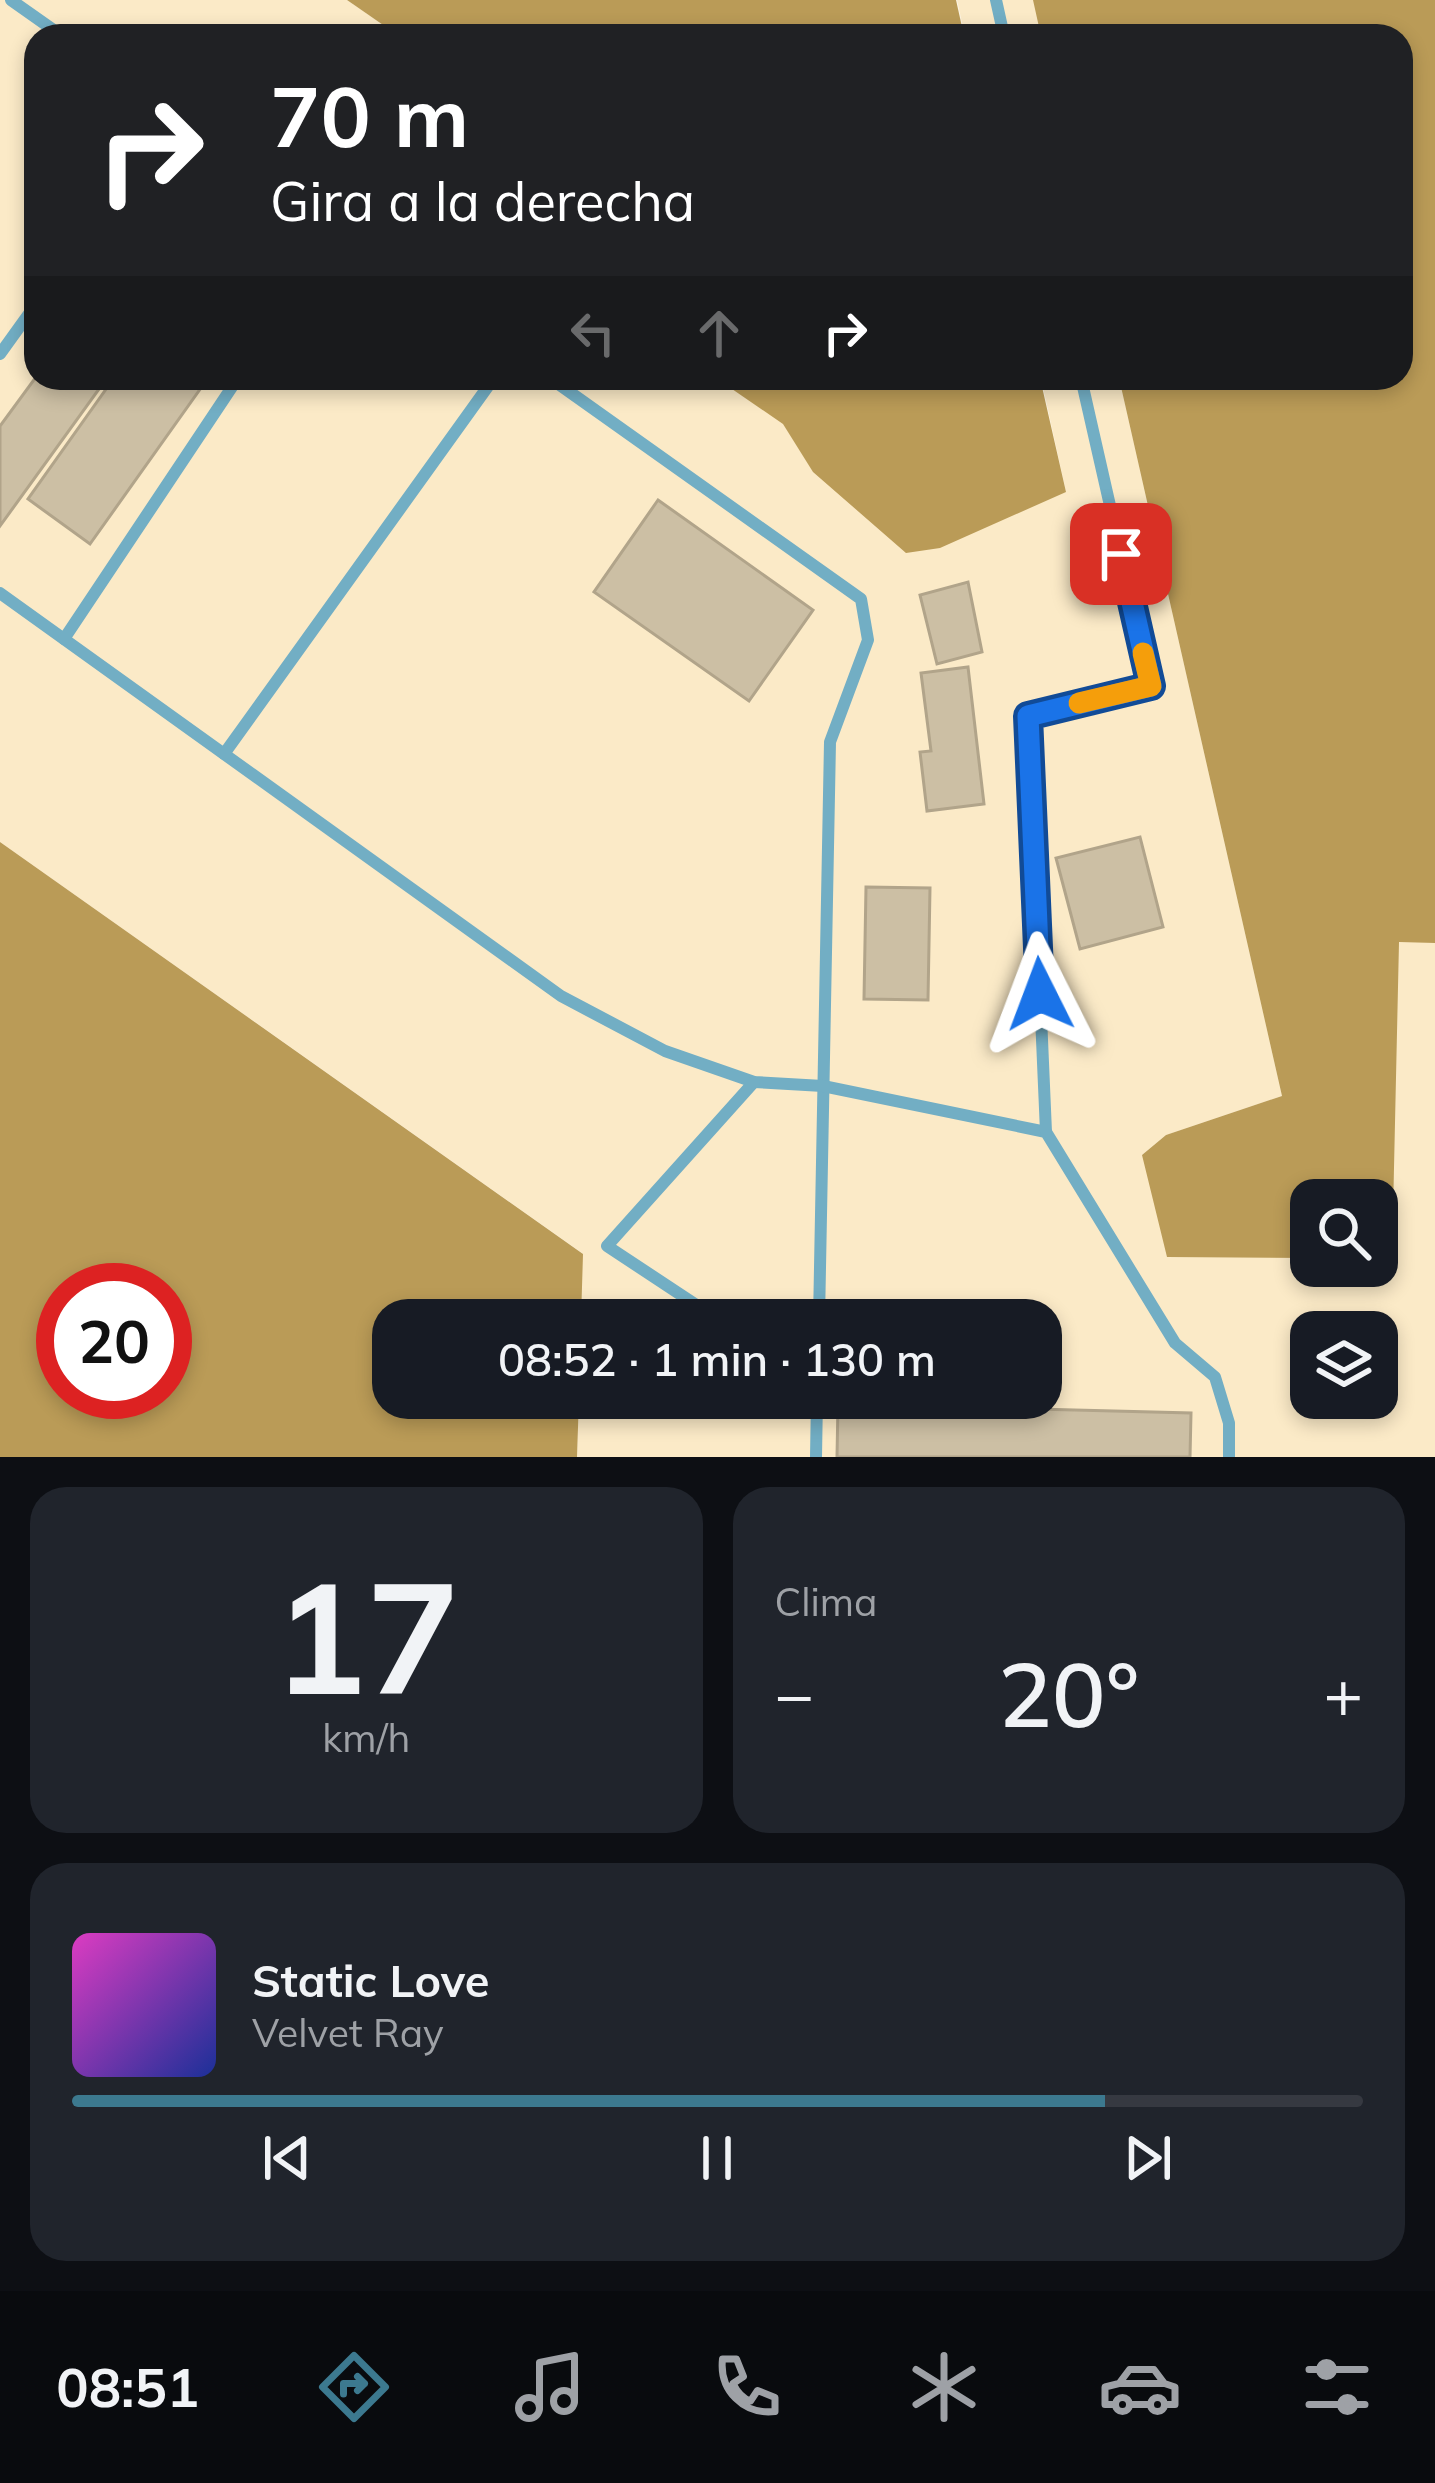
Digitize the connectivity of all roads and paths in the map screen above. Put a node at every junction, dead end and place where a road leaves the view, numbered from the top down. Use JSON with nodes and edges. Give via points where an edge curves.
{"nodes":[{"id":1,"x":11,"y":0,"type":"edge"},
{"id":2,"x":45,"y":24,"type":"edge"},
{"id":3,"x":24,"y":321,"type":"edge"},
{"id":4,"x":0,"y":354,"type":"edge"},
{"id":5,"x":230,"y":390,"type":"edge"},
{"id":6,"x":485,"y":390,"type":"edge"},
{"id":7,"x":567,"y":390,"type":"edge"},
{"id":8,"x":1084,"y":390,"type":"edge"},
{"id":9,"x":0,"y":593,"type":"edge"},
{"id":10,"x":64,"y":639,"type":"junction"},
{"id":11,"x":224,"y":754,"type":"junction"},
{"id":12,"x":754,"y":1082,"type":"junction"},
{"id":13,"x":824,"y":1086,"type":"junction"},
{"id":14,"x":1046,"y":1132,"type":"junction"},
{"id":15,"x":687,"y":1299,"type":"edge"},
{"id":16,"x":819,"y":1299,"type":"edge"},
{"id":17,"x":817,"y":1419,"type":"edge"},
{"id":18,"x":816,"y":1457,"type":"edge"},
{"id":19,"x":1229,"y":1457,"type":"edge"}],
"edges":[{"from":1,"to":2,"type":"lane"},
{"from":3,"to":4,"type":"lane"},
{"from":5,"to":10,"type":"lane"},
{"from":6,"to":11,"type":"lane"},
{"from":7,"to":13,"type":"lane","via":[[861,599],[868,640],[830,742]]},
{"from":8,"to":14,"type":"lane","via":[[1151,686],[1028,716]]},
{"from":9,"to":10,"type":"lane"},
{"from":10,"to":11,"type":"lane"},
{"from":11,"to":12,"type":"lane","via":[[561,996],[665,1052]]},
{"from":12,"to":13,"type":"lane"},
{"from":12,"to":15,"type":"lane","via":[[607,1246]]},
{"from":13,"to":14,"type":"lane"},
{"from":13,"to":16,"type":"lane"},
{"from":14,"to":19,"type":"lane","via":[[1175,1342],[1215,1377]]},
{"from":17,"to":18,"type":"lane"}]}
